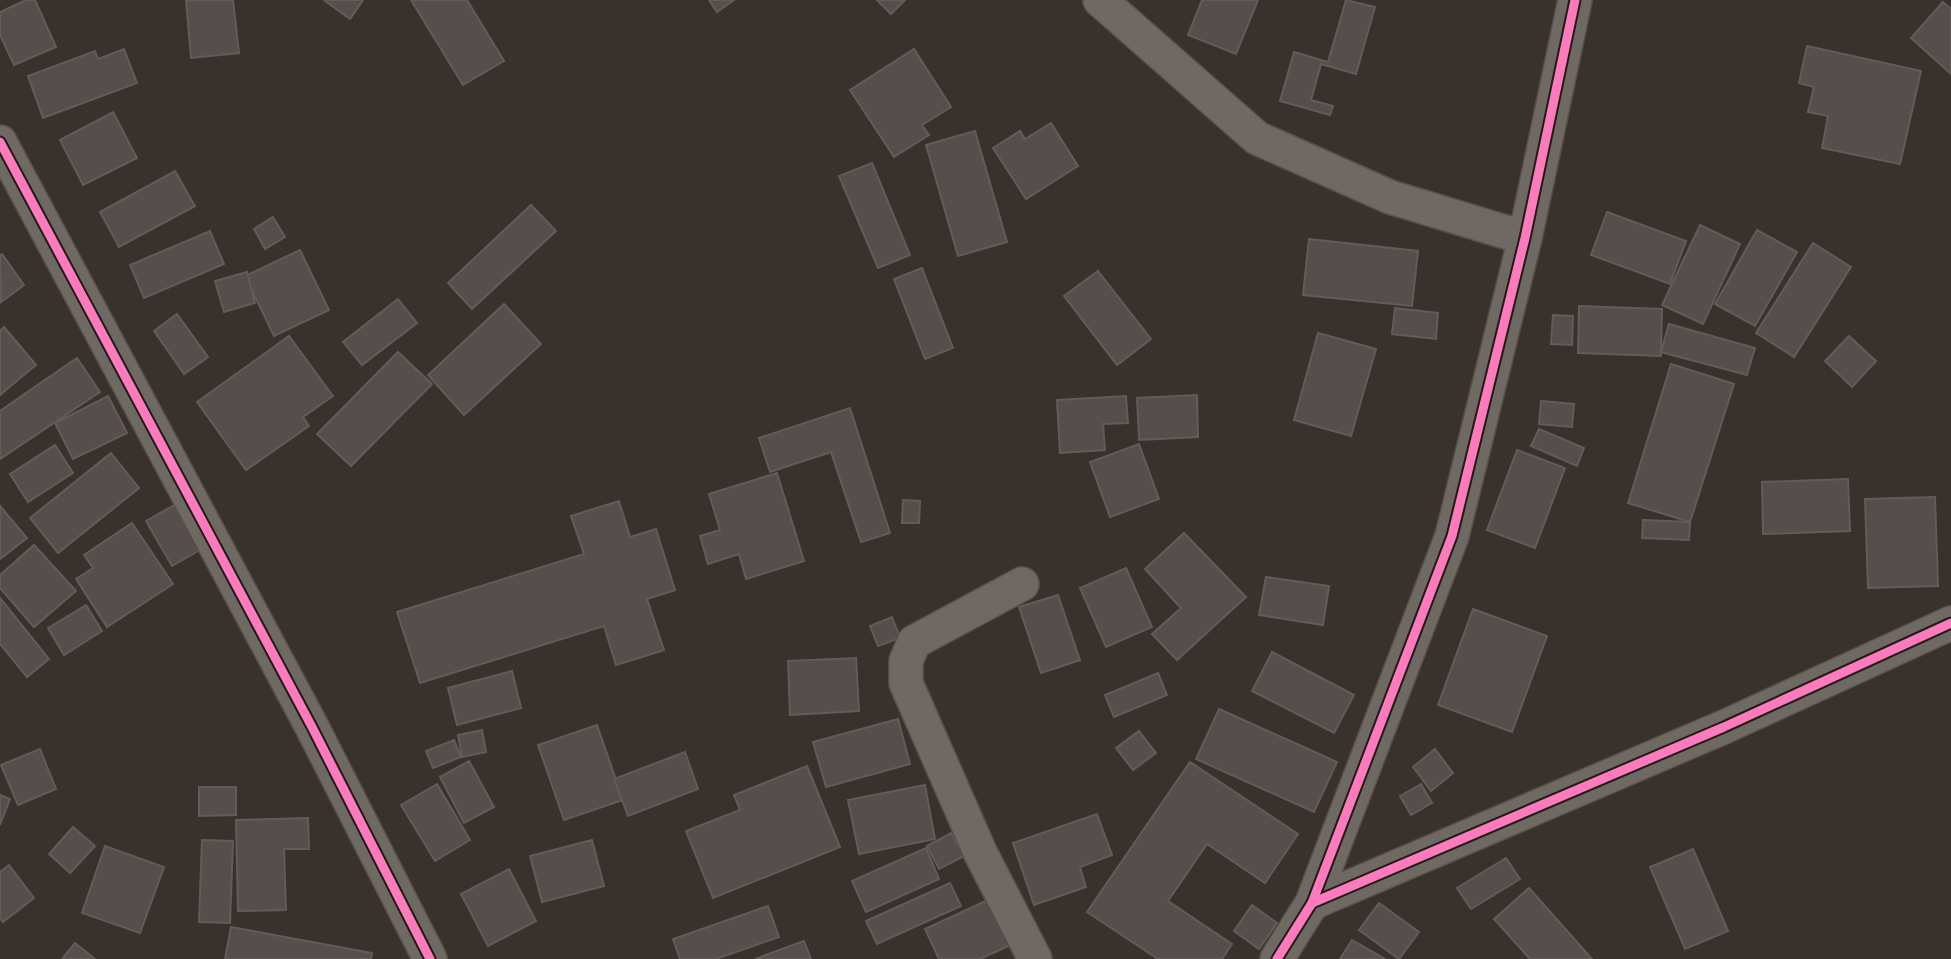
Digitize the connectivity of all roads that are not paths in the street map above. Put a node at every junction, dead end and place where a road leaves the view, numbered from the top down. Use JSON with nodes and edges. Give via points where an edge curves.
{"nodes":[{"id":1,"x":1100,"y":0,"type":"edge"},
{"id":2,"x":1575,"y":0,"type":"edge"},
{"id":3,"x":0,"y":142,"type":"edge"},
{"id":4,"x":1525,"y":238,"type":"junction"},
{"id":5,"x":1022,"y":584,"type":"dead end"},
{"id":6,"x":1951,"y":623,"type":"edge"},
{"id":7,"x":1312,"y":903,"type":"junction"},
{"id":8,"x":430,"y":959,"type":"edge"},
{"id":9,"x":1035,"y":959,"type":"edge"},
{"id":10,"x":1277,"y":959,"type":"edge"}],
"edges":[{"from":1,"to":4,"type":"street","via":[[1257,138],[1390,197]]},
{"from":2,"to":4,"type":"street"},
{"from":3,"to":8,"type":"street","via":[[312,727]]},
{"from":4,"to":7,"type":"street","via":[[1452,536]]},
{"from":5,"to":9,"type":"street","via":[[914,642],[906,661],[906,684],[980,852]]},
{"from":6,"to":7,"type":"street","via":[[1724,727]]},
{"from":7,"to":10,"type":"street"}]}
